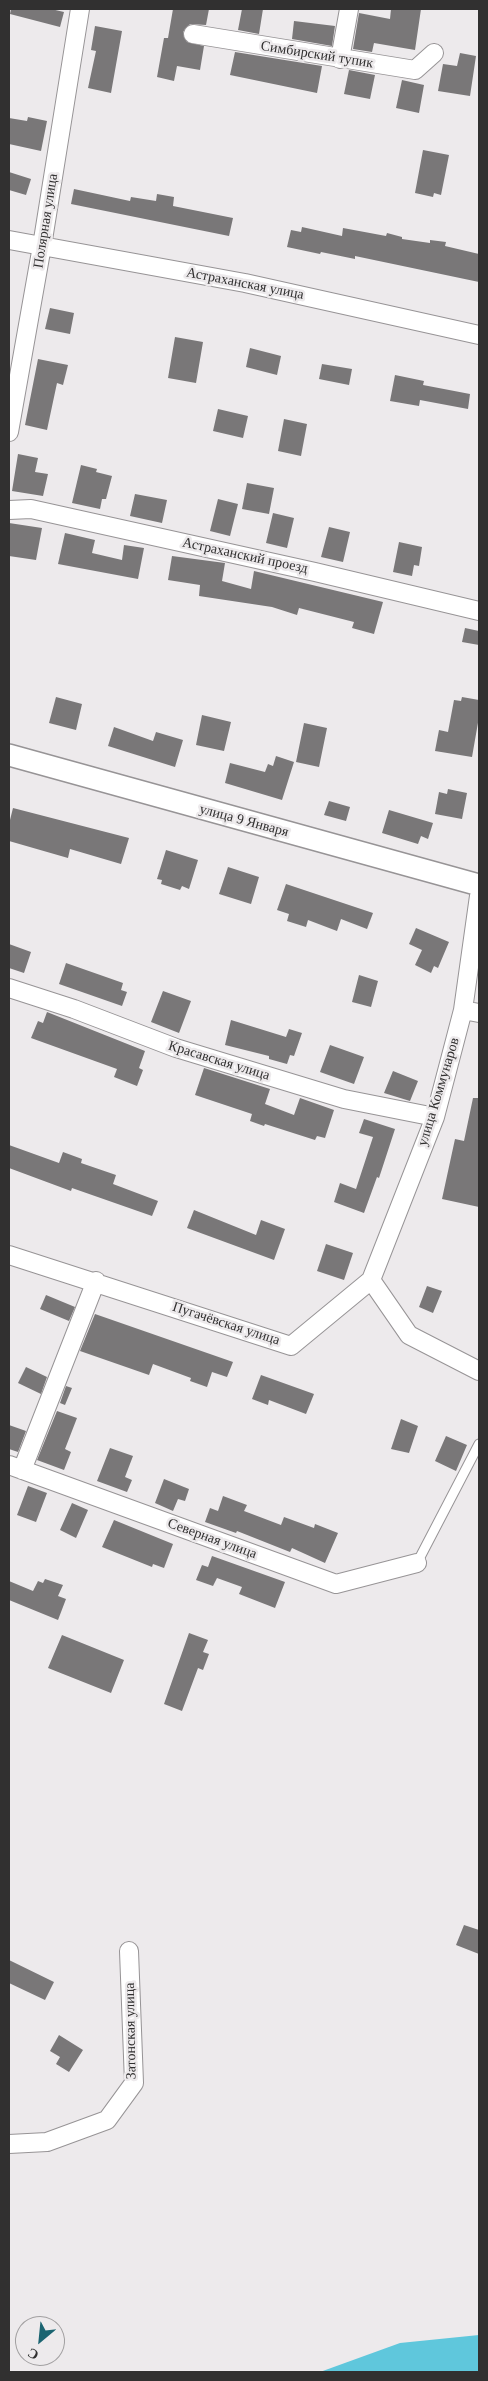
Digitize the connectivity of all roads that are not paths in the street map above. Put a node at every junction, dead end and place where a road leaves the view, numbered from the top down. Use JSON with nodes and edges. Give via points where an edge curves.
{"nodes":[{"id":1,"x":80,"y":9,"type":"edge"},
{"id":2,"x":349,"y":9,"type":"edge"},
{"id":3,"x":194,"y":34,"type":"dead end"},
{"id":4,"x":434,"y":53,"type":"dead end"},
{"id":5,"x":340,"y":59,"type":"junction"},
{"id":6,"x":9,"y":240,"type":"edge"},
{"id":7,"x":42,"y":246,"type":"junction"},
{"id":8,"x":479,"y":335,"type":"edge"},
{"id":9,"x":9,"y":432,"type":"edge"},
{"id":10,"x":9,"y":510,"type":"edge"},
{"id":11,"x":479,"y":611,"type":"edge"},
{"id":12,"x":9,"y":755,"type":"edge"},
{"id":13,"x":479,"y":885,"type":"edge"},
{"id":14,"x":479,"y":896,"type":"edge"},
{"id":15,"x":9,"y":988,"type":"edge"},
{"id":16,"x":471,"y":1012,"type":"edge"},
{"id":17,"x":435,"y":1117,"type":"junction"},
{"id":18,"x":9,"y":1254,"type":"edge"},
{"id":19,"x":371,"y":1280,"type":"junction"},
{"id":20,"x":96,"y":1282,"type":"junction"},
{"id":21,"x":479,"y":1371,"type":"edge"},
{"id":22,"x":479,"y":1444,"type":"edge"},
{"id":23,"x":16,"y":1467,"type":"edge"},
{"id":24,"x":417,"y":1563,"type":"joint"},
{"id":25,"x":129,"y":1951,"type":"dead end"},
{"id":26,"x":9,"y":2144,"type":"edge"}],
"edges":[{"from":1,"to":7,"type":"street","name":"Полярная улица"},
{"from":2,"to":5,"type":"street"},
{"from":3,"to":5,"type":"street","name":"Симбирский тупик"},
{"from":4,"to":5,"type":"street","name":"Симбирский тупик","via":[[415,70]]},
{"from":6,"to":7,"type":"street","name":"Астраханская улица"},
{"from":7,"to":8,"type":"street","name":"Астраханская улица","via":[[245,283]]},
{"from":7,"to":9,"type":"street","name":"Полярная улица"},
{"from":10,"to":11,"type":"street","name":"Астраханский проезд","via":[[31,509]]},
{"from":12,"to":13,"type":"street","name":"улица 9 Января"},
{"from":14,"to":16,"type":"street","name":"улица Коммунаров"},
{"from":15,"to":17,"type":"street","name":"Красавская улица","via":[[176,1048],[344,1099]]},
{"from":16,"to":17,"type":"street","name":"улица Коммунаров"},
{"from":17,"to":19,"type":"street","name":"улица Коммунаров"},
{"from":18,"to":20,"type":"street","name":"Пугачёвская улица"},
{"from":19,"to":20,"type":"street","name":"Пугачёвская улица","via":[[291,1346]]},
{"from":19,"to":21,"type":"street","via":[[409,1335]]},
{"from":20,"to":23,"type":"street"},
{"from":22,"to":24,"type":"lane"},
{"from":23,"to":24,"type":"street","name":"Северная улица","via":[[336,1584]]},
{"from":25,"to":26,"type":"street","name":"Затонская улица","via":[[134,2083],[107,2120],[47,2142]]}]}
